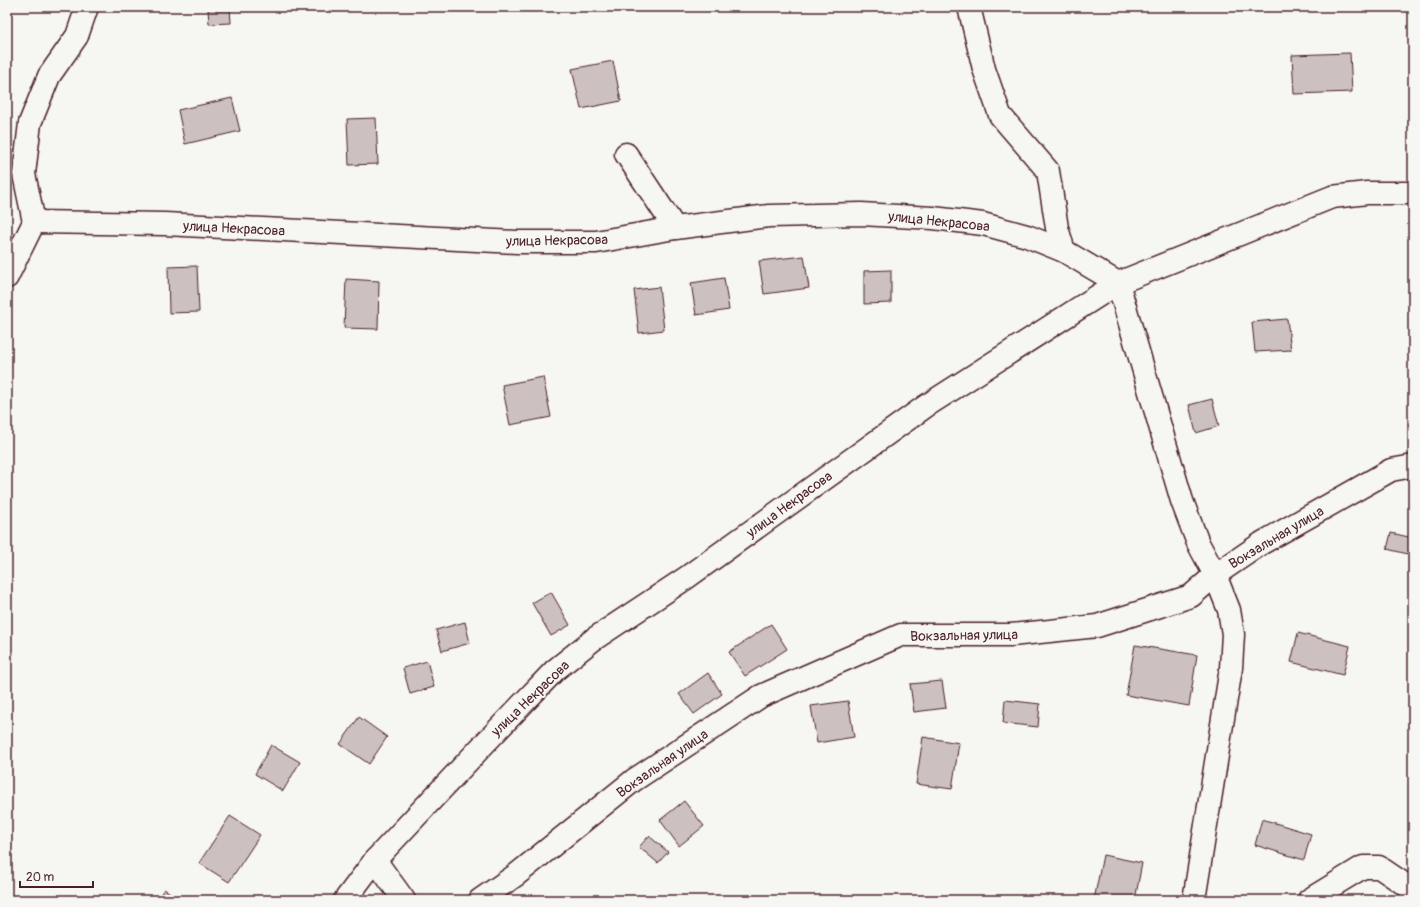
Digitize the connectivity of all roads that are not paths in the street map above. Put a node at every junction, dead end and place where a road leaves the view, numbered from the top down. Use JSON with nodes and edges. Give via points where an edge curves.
{"nodes":[{"id":1,"x":87,"y":7,"type":"edge"},
{"id":2,"x":969,"y":7,"type":"edge"},
{"id":3,"x":626,"y":154,"type":"dead end"},
{"id":4,"x":1413,"y":192,"type":"edge"},
{"id":5,"x":34,"y":222,"type":"junction"},
{"id":6,"x":675,"y":228,"type":"junction"},
{"id":7,"x":1064,"y":251,"type":"junction"},
{"id":8,"x":7,"y":277,"type":"edge"},
{"id":9,"x":1118,"y":283,"type":"junction"},
{"id":10,"x":1413,"y":466,"type":"edge"},
{"id":11,"x":1215,"y":575,"type":"junction"},
{"id":12,"x":376,"y":860,"type":"junction"},
{"id":13,"x":1413,"y":890,"type":"edge"},
{"id":14,"x":345,"y":900,"type":"edge"},
{"id":15,"x":404,"y":900,"type":"edge"},
{"id":16,"x":480,"y":900,"type":"edge"},
{"id":17,"x":1194,"y":900,"type":"edge"},
{"id":18,"x":1309,"y":900,"type":"edge"}],
"edges":[{"from":1,"to":5,"type":"street","via":[[77,36],[49,76],[30,123],[24,174]]},
{"from":2,"to":7,"type":"street","via":[[984,69],[1000,115],[1048,171],[1057,228]]},
{"from":3,"to":6,"type":"street"},
{"from":4,"to":9,"type":"street","via":[[1332,197]]},
{"from":5,"to":6,"type":"street","name":"улица Некрасова","via":[[165,224],[517,242],[596,242]]},
{"from":5,"to":8,"type":"street"},
{"from":6,"to":7,"type":"street","name":"улица Некрасова","via":[[769,216],[861,214],[933,218],[983,224],[1028,236]]},
{"from":7,"to":9,"type":"street","name":"улица Некрасова"},
{"from":9,"to":11,"type":"street","via":[[1182,502],[1198,543]]},
{"from":9,"to":12,"type":"street","name":"улица Некрасова","via":[[926,406],[686,578],[594,639],[555,670]]},
{"from":10,"to":11,"type":"street","name":"Вокзальная улица","via":[[1391,470],[1359,487],[1262,543]]},
{"from":11,"to":16,"type":"street","name":"Вокзальная улица","via":[[1191,596],[1096,626],[1011,635],[901,635],[762,696],[634,780],[516,875]]},
{"from":11,"to":17,"type":"street","via":[[1229,610],[1233,634],[1231,668]]},
{"from":12,"to":14,"type":"street","name":"улица Некрасова"},
{"from":12,"to":15,"type":"street"},
{"from":13,"to":18,"type":"street","via":[[1379,867],[1363,867]]}]}
